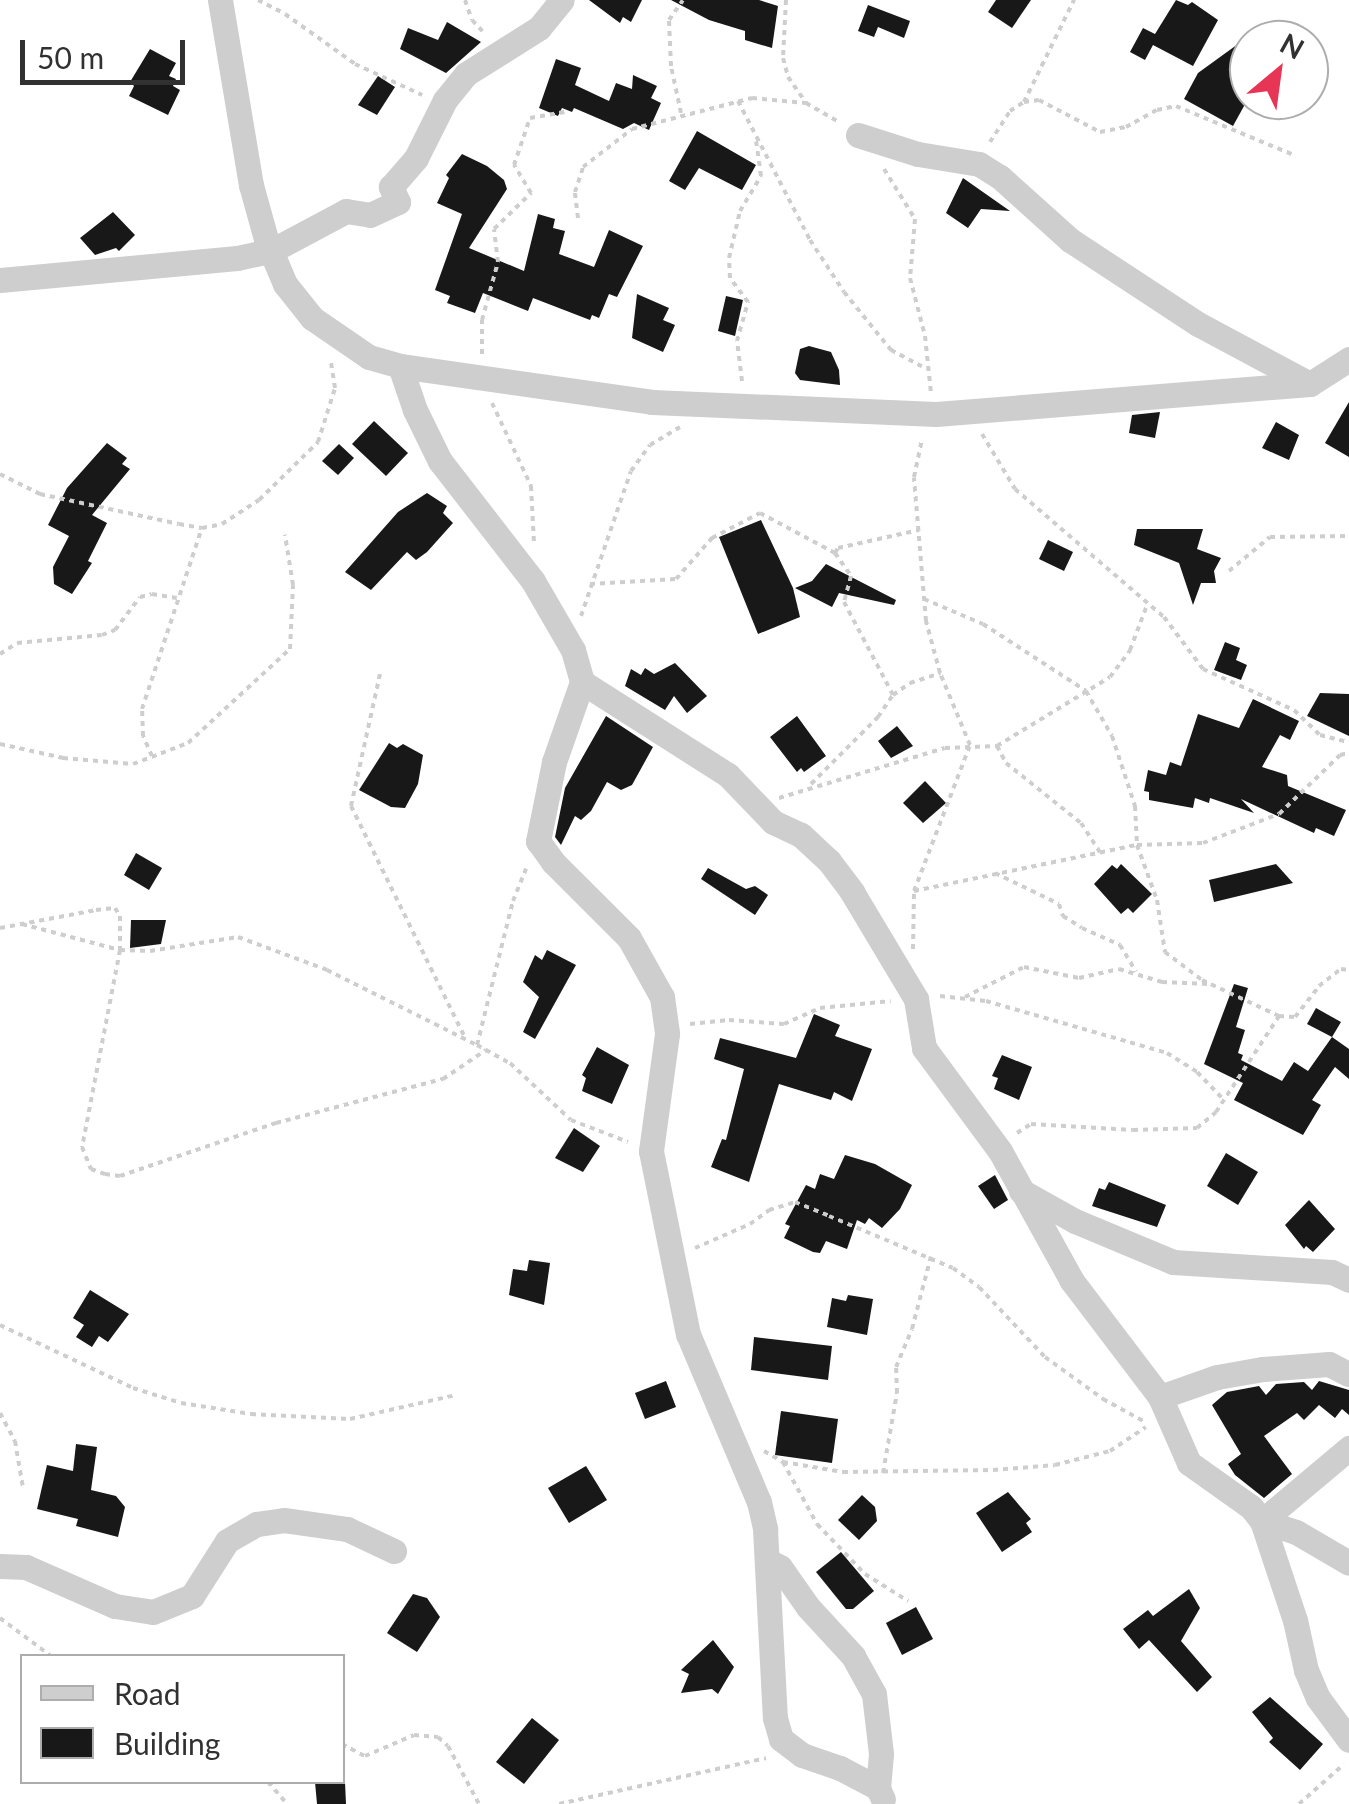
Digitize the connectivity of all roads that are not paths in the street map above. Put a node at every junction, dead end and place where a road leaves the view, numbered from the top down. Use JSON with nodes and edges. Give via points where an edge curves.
{"nodes":[{"id":1,"x":220,"y":0,"type":"edge"},
{"id":2,"x":562,"y":0,"type":"edge"},
{"id":3,"x":858,"y":134,"type":"road end"},
{"id":4,"x":271,"y":250,"type":"junction"},
{"id":5,"x":0,"y":280,"type":"edge"},
{"id":6,"x":1349,"y":358,"type":"edge"},
{"id":7,"x":400,"y":366,"type":"junction"},
{"id":8,"x":1310,"y":384,"type":"junction"},
{"id":9,"x":582,"y":682,"type":"junction"},
{"id":10,"x":1021,"y":1191,"type":"junction"},
{"id":11,"x":1349,"y":1280,"type":"edge"},
{"id":12,"x":1349,"y":1374,"type":"edge"},
{"id":13,"x":1160,"y":1397,"type":"junction"},
{"id":14,"x":1349,"y":1448,"type":"edge"},
{"id":15,"x":1262,"y":1521,"type":"junction"},
{"id":16,"x":394,"y":1551,"type":"dead end"},
{"id":17,"x":768,"y":1561,"type":"junction"},
{"id":18,"x":1349,"y":1564,"type":"edge"},
{"id":19,"x":0,"y":1566,"type":"edge"},
{"id":20,"x":1349,"y":1740,"type":"edge"},
{"id":21,"x":881,"y":1796,"type":"edge"}],
"edges":[{"from":1,"to":4,"type":"street","via":[[251,186]]},
{"from":2,"to":4,"type":"street","via":[[538,28],[466,74],[392,187],[398,202],[370,215],[346,211]]},
{"from":3,"to":8,"type":"street","via":[[978,164],[1000,176],[1070,240],[1198,324]]},
{"from":4,"to":5,"type":"street","via":[[194,264]]},
{"from":4,"to":7,"type":"street","via":[[285,284],[312,318],[369,357]]},
{"from":6,"to":8,"type":"street"},
{"from":7,"to":8,"type":"street","via":[[716,407],[936,414]]},
{"from":7,"to":9,"type":"street","via":[[440,461],[533,581],[573,650]]},
{"from":9,"to":10,"type":"street","via":[[728,776],[774,822],[830,861],[916,998],[924,1048],[1000,1151]]},
{"from":9,"to":17,"type":"street","via":[[554,762],[538,841],[607,912],[662,997],[667,1034],[651,1152],[688,1334],[759,1502]]},
{"from":10,"to":11,"type":"street","via":[[1173,1262],[1332,1272]]},
{"from":10,"to":13,"type":"street","via":[[1072,1281]]},
{"from":12,"to":13,"type":"street","via":[[1329,1364],[1262,1369]]},
{"from":13,"to":15,"type":"street","via":[[1189,1463]]},
{"from":14,"to":15,"type":"street"},
{"from":15,"to":18,"type":"street","via":[[1296,1532]]},
{"from":15,"to":20,"type":"street","via":[[1306,1670]]},
{"from":16,"to":19,"type":"street","via":[[348,1529],[284,1520],[257,1524],[228,1541],[192,1596],[153,1612],[114,1606],[26,1567]]},
{"from":17,"to":21,"type":"street","via":[[854,1656],[874,1694]]},
{"from":17,"to":21,"type":"street","via":[[781,1739],[792,1750],[848,1771]]}]}
